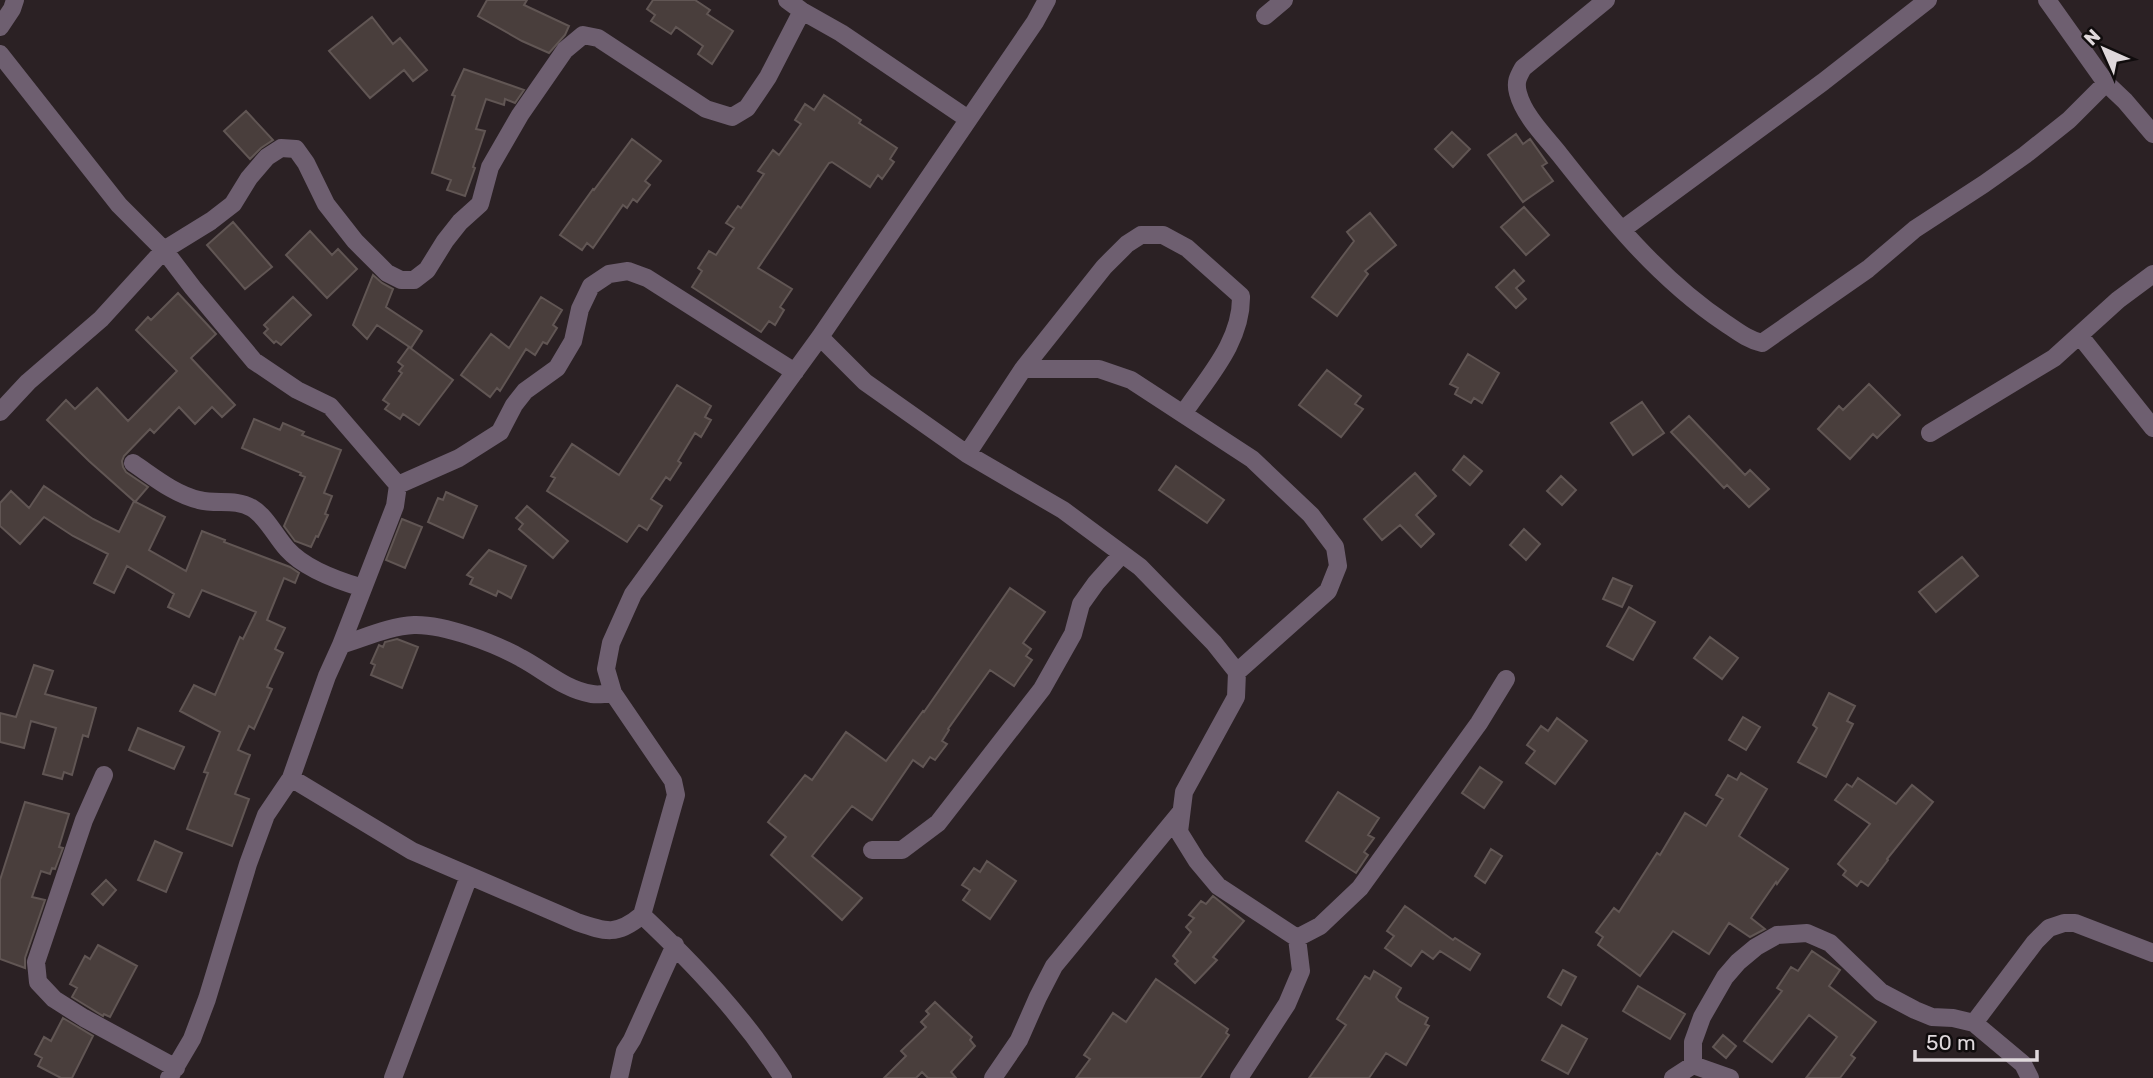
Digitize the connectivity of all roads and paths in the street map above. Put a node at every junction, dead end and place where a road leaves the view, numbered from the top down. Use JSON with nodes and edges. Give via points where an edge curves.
{"nodes":[{"id":1,"x":15,"y":0,"type":"edge"},
{"id":2,"x":787,"y":0,"type":"edge"},
{"id":3,"x":1047,"y":0,"type":"edge"},
{"id":4,"x":1284,"y":0,"type":"edge"},
{"id":5,"x":1606,"y":0,"type":"edge"},
{"id":6,"x":1928,"y":0,"type":"edge"},
{"id":7,"x":2047,"y":0,"type":"edge"},
{"id":8,"x":803,"y":12,"type":"junction"},
{"id":9,"x":1265,"y":16,"type":"dead end"},
{"id":10,"x":0,"y":27,"type":"edge"},
{"id":11,"x":0,"y":54,"type":"edge"},
{"id":12,"x":2106,"y":83,"type":"junction"},
{"id":13,"x":968,"y":118,"type":"junction"},
{"id":14,"x":2153,"y":134,"type":"edge"},
{"id":15,"x":1623,"y":229,"type":"junction"},
{"id":16,"x":164,"y":250,"type":"junction"},
{"id":17,"x":2153,"y":274,"type":"edge"},
{"id":18,"x":2080,"y":335,"type":"junction"},
{"id":19,"x":820,"y":337,"type":"junction"},
{"id":20,"x":1023,"y":369,"type":"junction"},
{"id":21,"x":795,"y":372,"type":"junction"},
{"id":22,"x":0,"y":412,"type":"edge"},
{"id":23,"x":1183,"y":414,"type":"junction"},
{"id":24,"x":2153,"y":428,"type":"edge"},
{"id":25,"x":1930,"y":433,"type":"dead end"},
{"id":26,"x":967,"y":454,"type":"junction"},
{"id":27,"x":133,"y":463,"type":"dead end"},
{"id":28,"x":398,"y":485,"type":"junction"},
{"id":29,"x":1122,"y":554,"type":"junction"},
{"id":30,"x":363,"y":588,"type":"junction"},
{"id":31,"x":341,"y":645,"type":"junction"},
{"id":32,"x":1237,"y":672,"type":"junction"},
{"id":33,"x":1506,"y":679,"type":"dead end"},
{"id":34,"x":613,"y":693,"type":"junction"},
{"id":35,"x":104,"y":775,"type":"dead end"},
{"id":36,"x":291,"y":778,"type":"junction"},
{"id":37,"x":1181,"y":812,"type":"junction"},
{"id":38,"x":872,"y":850,"type":"dead end"},
{"id":39,"x":469,"y":876,"type":"junction"},
{"id":40,"x":642,"y":915,"type":"junction"},
{"id":41,"x":1297,"y":938,"type":"junction"},
{"id":42,"x":675,"y":946,"type":"junction"},
{"id":43,"x":2153,"y":953,"type":"edge"},
{"id":44,"x":1974,"y":1023,"type":"junction"},
{"id":45,"x":1693,"y":1065,"type":"junction"},
{"id":46,"x":172,"y":1073,"type":"edge"},
{"id":47,"x":393,"y":1078,"type":"edge"},
{"id":48,"x":619,"y":1078,"type":"edge"},
{"id":49,"x":783,"y":1078,"type":"edge"},
{"id":50,"x":993,"y":1078,"type":"edge"},
{"id":51,"x":1240,"y":1078,"type":"edge"},
{"id":52,"x":1673,"y":1078,"type":"edge"},
{"id":53,"x":1730,"y":1078,"type":"edge"},
{"id":54,"x":2030,"y":1078,"type":"edge"}],
"edges":[{"from":1,"to":10,"type":"street"},
{"from":2,"to":8,"type":"street"},
{"from":3,"to":13,"type":"street"},
{"from":4,"to":9,"type":"street"},
{"from":5,"to":15,"type":"street","via":[[1523,68],[1516,80],[1527,113]]},
{"from":6,"to":15,"type":"street"},
{"from":7,"to":12,"type":"street"},
{"from":8,"to":13,"type":"street"},
{"from":8,"to":16,"type":"street","via":[[768,77],[747,108],[732,117],[706,109],[598,38],[583,35],[565,50],[520,115],[490,167],[480,204],[414,280],[387,273],[355,241],[327,204],[296,149],[281,148],[267,157],[233,204]]},
{"from":11,"to":16,"type":"street","via":[[119,205]]},
{"from":12,"to":14,"type":"street"},
{"from":12,"to":15,"type":"street","via":[[2025,155],[1915,229],[1868,269],[1762,343],[1714,316],[1674,284]]},
{"from":13,"to":19,"type":"street"},
{"from":16,"to":22,"type":"street","via":[[101,319]]},
{"from":16,"to":28,"type":"street","via":[[254,361],[330,406]]},
{"from":17,"to":18,"type":"street"},
{"from":18,"to":24,"type":"street"},
{"from":18,"to":25,"type":"street","via":[[2035,372]]},
{"from":19,"to":21,"type":"street"},
{"from":19,"to":26,"type":"street","via":[[864,382]]},
{"from":20,"to":23,"type":"street","via":[[1115,373]]},
{"from":20,"to":23,"type":"street","via":[[1127,244],[1141,235],[1163,235],[1187,248],[1241,296],[1233,338]]},
{"from":20,"to":26,"type":"street"},
{"from":21,"to":28,"type":"street","via":[[648,278],[628,271],[609,274],[591,286],[573,341],[557,368],[524,391],[500,432],[459,458]]},
{"from":21,"to":34,"type":"street","via":[[633,594],[611,643],[606,669]]},
{"from":23,"to":32,"type":"street","via":[[1252,459],[1311,515],[1335,547],[1338,566],[1328,591]]},
{"from":26,"to":29,"type":"street","via":[[1063,510]]},
{"from":27,"to":30,"type":"street","via":[[178,493],[252,508],[289,552],[337,580]]},
{"from":28,"to":30,"type":"street"},
{"from":29,"to":32,"type":"street","via":[[1214,643]]},
{"from":29,"to":38,"type":"street","via":[[1081,604],[1073,634],[1042,689],[938,823],[902,850]]},
{"from":30,"to":31,"type":"street"},
{"from":31,"to":34,"type":"street","via":[[412,625],[434,626],[491,643],[570,688]]},
{"from":31,"to":36,"type":"street"},
{"from":32,"to":37,"type":"street","via":[[1236,696],[1184,792]]},
{"from":33,"to":41,"type":"street","via":[[1360,888],[1320,926]]},
{"from":34,"to":40,"type":"street","via":[[673,781],[676,795]]},
{"from":35,"to":46,"type":"street","via":[[36,962],[38,982],[54,999]]},
{"from":36,"to":39,"type":"street","via":[[412,850]]},
{"from":36,"to":46,"type":"street","via":[[266,815],[207,999],[192,1039]]},
{"from":37,"to":41,"type":"street","via":[[1180,832],[1218,886]]},
{"from":37,"to":50,"type":"street","via":[[1054,965],[1018,1040]]},
{"from":39,"to":40,"type":"street","via":[[602,930],[627,928]]},
{"from":39,"to":47,"type":"street"},
{"from":40,"to":42,"type":"street"},
{"from":41,"to":51,"type":"street","via":[[1301,971],[1287,1004]]},
{"from":42,"to":48,"type":"street","via":[[625,1051]]},
{"from":42,"to":49,"type":"street","via":[[761,1043]]},
{"from":43,"to":44,"type":"street","via":[[2075,923],[2049,928]]},
{"from":44,"to":45,"type":"street","via":[[1932,1017],[1881,992],[1830,943],[1807,933],[1777,935],[1756,947],[1724,977],[1693,1042]]},
{"from":44,"to":54,"type":"street","via":[[2023,1064]]},
{"from":45,"to":52,"type":"street"},
{"from":45,"to":53,"type":"street"}]}
